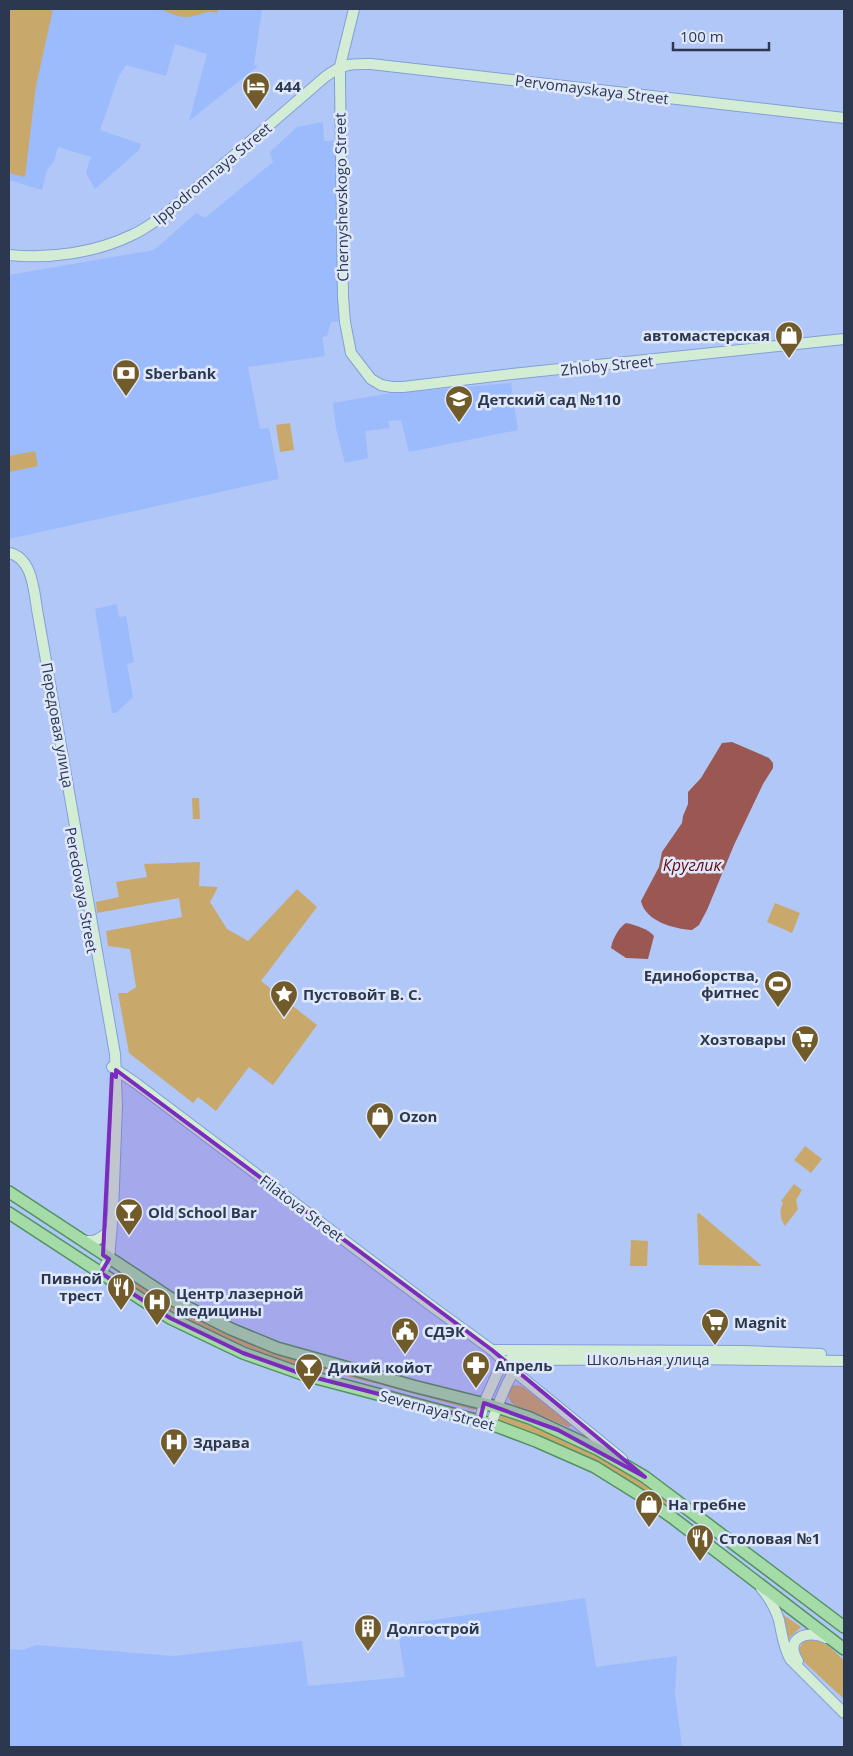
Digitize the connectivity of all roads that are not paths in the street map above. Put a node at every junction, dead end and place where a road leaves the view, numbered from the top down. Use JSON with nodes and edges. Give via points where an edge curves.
{"nodes":[{"id":1,"x":354,"y":9,"type":"edge"},
{"id":2,"x":340,"y":66,"type":"junction"},
{"id":3,"x":844,"y":118,"type":"edge"},
{"id":4,"x":9,"y":255,"type":"edge"},
{"id":5,"x":844,"y":340,"type":"edge"},
{"id":6,"x":371,"y":379,"type":"joint"},
{"id":7,"x":9,"y":553,"type":"edge"},
{"id":8,"x":9,"y":559,"type":"edge"},
{"id":9,"x":114,"y":1072,"type":"junction"},
{"id":10,"x":129,"y":1086,"type":"junction"},
{"id":11,"x":117,"y":1090,"type":"junction"},
{"id":12,"x":9,"y":1192,"type":"edge"},
{"id":13,"x":9,"y":1213,"type":"edge"},
{"id":14,"x":107,"y":1234,"type":"junction"},
{"id":15,"x":80,"y":1239,"type":"junction"},
{"id":16,"x":106,"y":1257,"type":"junction"},
{"id":17,"x":98,"y":1271,"type":"junction"},
{"id":18,"x":492,"y":1350,"type":"junction"},
{"id":19,"x":525,"y":1351,"type":"junction"},
{"id":20,"x":844,"y":1354,"type":"edge"},
{"id":21,"x":690,"y":1355,"type":"junction"},
{"id":22,"x":844,"y":1361,"type":"edge"},
{"id":23,"x":502,"y":1365,"type":"junction"},
{"id":24,"x":512,"y":1374,"type":"junction"},
{"id":25,"x":484,"y":1403,"type":"junction"},
{"id":26,"x":497,"y":1407,"type":"junction"},
{"id":27,"x":486,"y":1422,"type":"junction"},
{"id":28,"x":645,"y":1477,"type":"junction"},
{"id":29,"x":756,"y":1581,"type":"junction"},
{"id":30,"x":844,"y":1627,"type":"edge"},
{"id":31,"x":840,"y":1646,"type":"edge"},
{"id":32,"x":844,"y":1708,"type":"edge"},
{"id":33,"x":844,"y":1713,"type":"edge"}],
"edges":[{"from":1,"to":2,"type":"main road","name":"Chernyshevskogo Street"},
{"from":2,"to":3,"type":"main road","name":"Pervomayskaya Street","via":[[371,64]]},
{"from":2,"to":4,"type":"main road","name":"Ippodromnaya Street","via":[[174,207],[134,234],[112,244],[52,256]]},
{"from":2,"to":6,"type":"main road","name":"Chernyshevskogo Street","via":[[344,314],[351,353]]},
{"from":5,"to":6,"type":"main road","name":"Zhloby Street","via":[[403,388],[381,386]]},
{"from":7,"to":9,"type":"main road","name":"Передовая улица","via":[[21,558],[27,566],[38,615],[115,1054]]},
{"from":8,"to":9,"type":"main road","name":"Peredovaya Street","via":[[18,562],[26,574]]},
{"from":9,"to":10,"type":"main road"},
{"from":9,"to":11,"type":"main road","name":"Peredovaya Street"},
{"from":9,"to":14,"type":"main road","name":"Peredovaya Street"},
{"from":9,"to":18,"type":"main road","name":"Filatova Street"},
{"from":10,"to":11,"type":"main road","via":[[121,1086]]},
{"from":10,"to":23,"type":"main road"},
{"from":11,"to":16,"type":"main road","name":"Peredovaya Street","via":[[115,1178]]},
{"from":12,"to":15,"type":"main road","name":"Severnaya Street"},
{"from":13,"to":17,"type":"main road","name":"Severnaya Street"},
{"from":14,"to":15,"type":"main road","via":[[90,1242]]},
{"from":14,"to":16,"type":"main road","name":"Peredovaya Street"},
{"from":15,"to":16,"type":"main road","name":"Severnaya Street"},
{"from":16,"to":17,"type":"main road","name":"Peredovaya Street"},
{"from":16,"to":25,"type":"main road","name":"Severnaya Street","via":[[175,1300],[264,1343]]},
{"from":17,"to":27,"type":"main road","name":"Severnaya Street","via":[[170,1318],[243,1353],[305,1375]]},
{"from":18,"to":19,"type":"main road"},
{"from":18,"to":23,"type":"main road","name":"Filatova Street"},
{"from":19,"to":21,"type":"main road"},
{"from":19,"to":23,"type":"main road"},
{"from":20,"to":21,"type":"main road","via":[[744,1351]]},
{"from":21,"to":22,"type":"main road","name":"Школьная улица"},
{"from":21,"to":24,"type":"main road","name":"Школьная улица","via":[[531,1359],[521,1363]]},
{"from":23,"to":24,"type":"main road"},
{"from":23,"to":25,"type":"main road"},
{"from":24,"to":26,"type":"main road"},
{"from":24,"to":28,"type":"main road"},
{"from":25,"to":26,"type":"main road","name":"Severnaya Street"},
{"from":25,"to":27,"type":"main road"},
{"from":26,"to":27,"type":"main road"},
{"from":26,"to":28,"type":"main road","name":"Severnaya Street","via":[[558,1430]]},
{"from":27,"to":29,"type":"main road","name":"Severnaya Street","via":[[594,1467],[673,1518]]},
{"from":28,"to":30,"type":"main road","name":"Severnaya Street"},
{"from":29,"to":31,"type":"main road","name":"Severnaya Street"},
{"from":29,"to":33,"type":"main road","via":[[768,1596],[779,1620],[790,1659]]},
{"from":31,"to":32,"type":"main road","via":[[818,1634],[808,1634],[794,1643],[793,1651],[796,1659]]}]}
